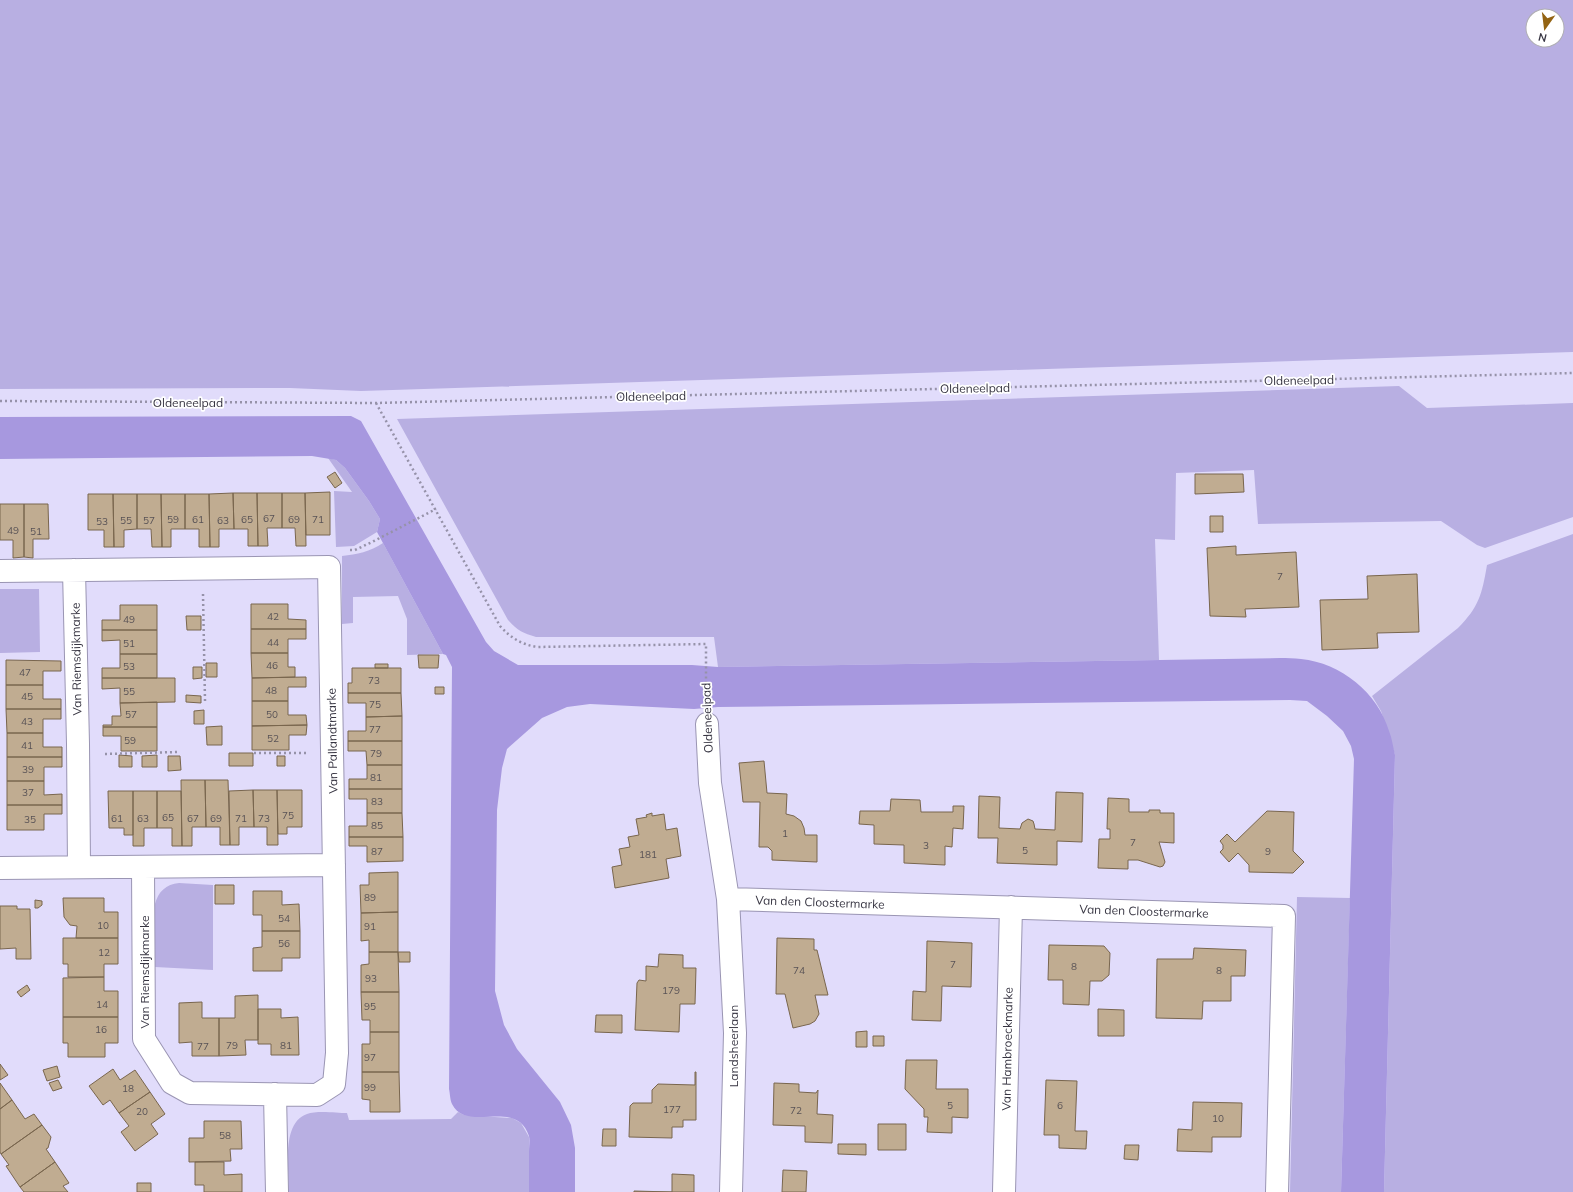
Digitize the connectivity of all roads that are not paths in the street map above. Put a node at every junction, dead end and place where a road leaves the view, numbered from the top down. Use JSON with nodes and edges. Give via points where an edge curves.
{"nodes":[{"id":1,"x":74,"y":570,"type":"junction"},
{"id":2,"x":0,"y":571,"type":"edge"},
{"id":3,"x":707,"y":724,"type":"road end"},
{"id":4,"x":334,"y":865,"type":"junction"},
{"id":5,"x":79,"y":867,"type":"junction"},
{"id":6,"x":143,"y":867,"type":"junction"},
{"id":7,"x":0,"y":868,"type":"edge"},
{"id":8,"x":728,"y":899,"type":"junction"},
{"id":9,"x":1011,"y":907,"type":"junction"},
{"id":10,"x":275,"y":1094,"type":"junction"},
{"id":11,"x":277,"y":1192,"type":"edge"},
{"id":12,"x":730,"y":1192,"type":"edge"},
{"id":13,"x":1004,"y":1192,"type":"edge"},
{"id":14,"x":1278,"y":1192,"type":"edge"}],
"edges":[{"from":1,"to":2,"type":"street","name":"Van Pallandtmarke"},
{"from":1,"to":4,"type":"street","name":"Van Pallandtmarke","via":[[329,567]]},
{"from":1,"to":5,"type":"street","name":"Van Riemsdijkmarke"},
{"from":3,"to":8,"type":"street","name":"Oldeneelpad","via":[[710,783]]},
{"from":4,"to":6,"type":"street"},
{"from":4,"to":10,"type":"street","name":"Van Pallandtmarke","via":[[334,1084],[317,1095]]},
{"from":5,"to":6,"type":"street"},
{"from":5,"to":7,"type":"street"},
{"from":6,"to":10,"type":"street","name":"Van Riemsdijkmarke","via":[[144,1039],[172,1083],[190,1093]]},
{"from":8,"to":9,"type":"street","name":"Van den Cloostermarke"},
{"from":8,"to":12,"type":"street","name":"Landsheerlaan","via":[[735,1033]]},
{"from":9,"to":13,"type":"street","name":"Van Hambroeckmarke"},
{"from":9,"to":14,"type":"street","name":"Van den Cloostermarke","via":[[1284,916]]},
{"from":10,"to":11,"type":"street"}]}
